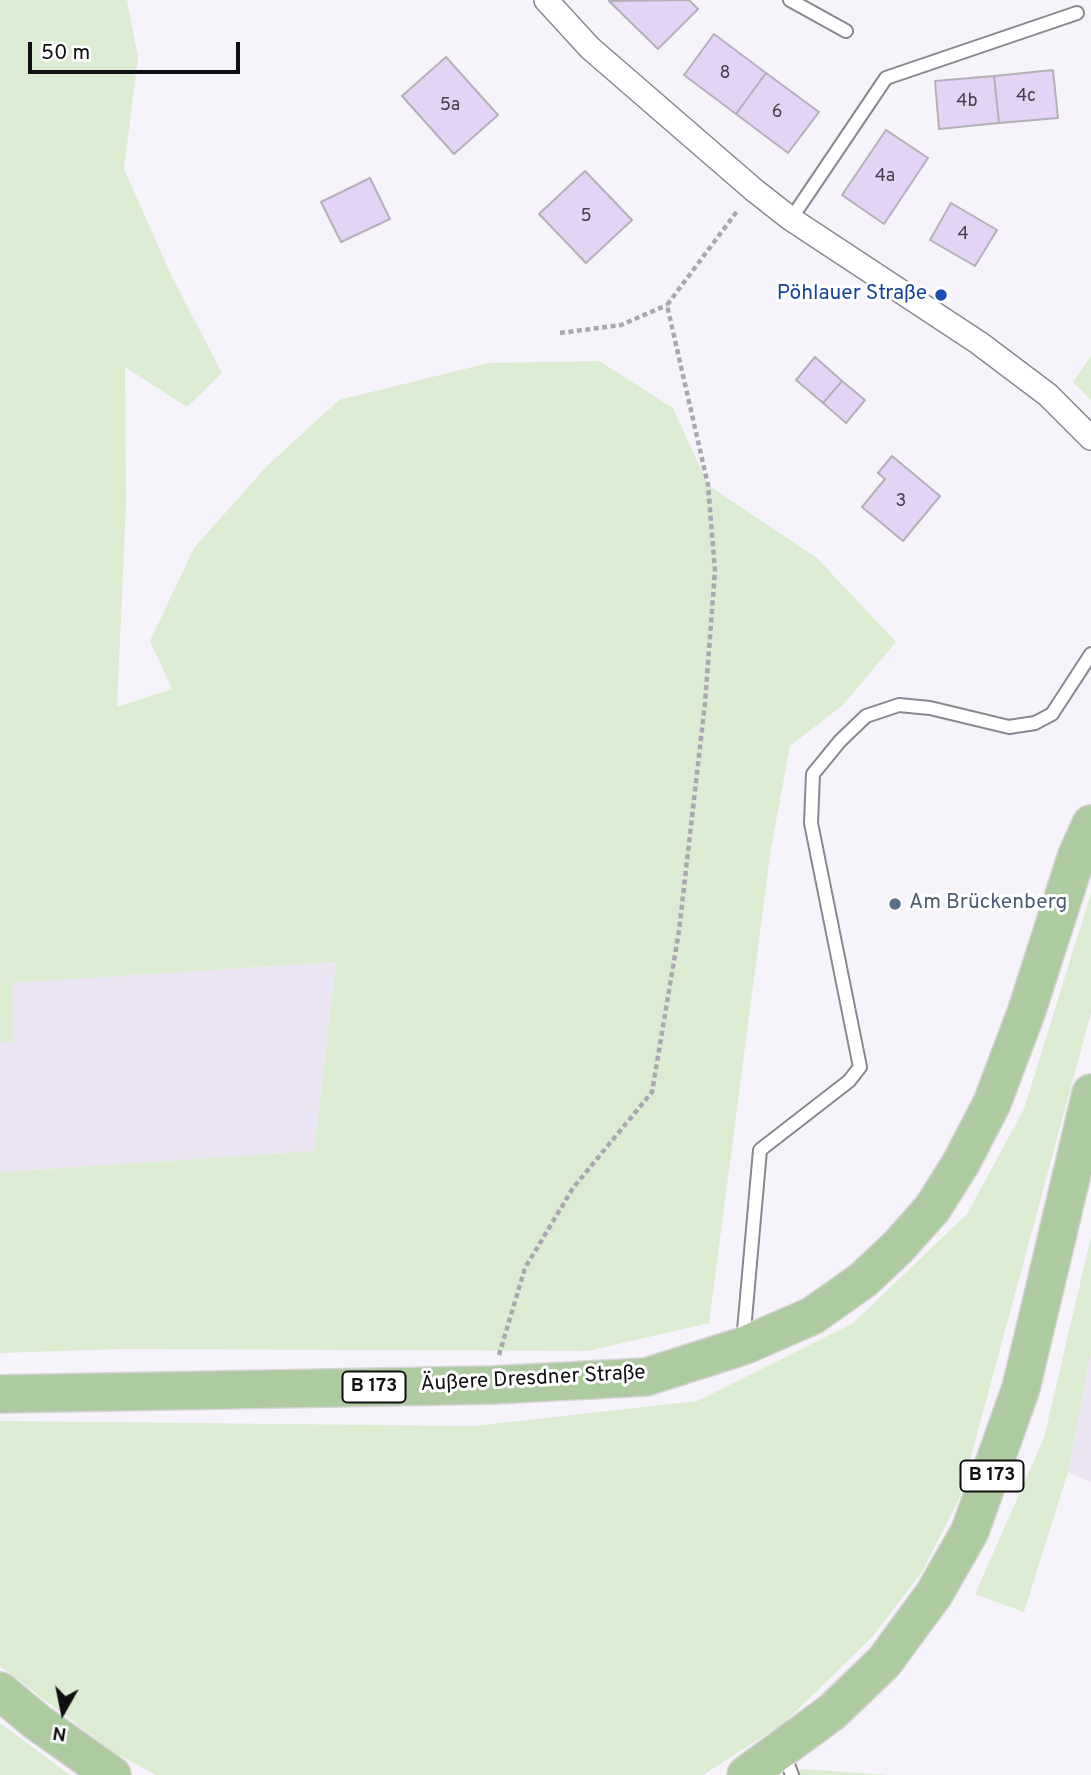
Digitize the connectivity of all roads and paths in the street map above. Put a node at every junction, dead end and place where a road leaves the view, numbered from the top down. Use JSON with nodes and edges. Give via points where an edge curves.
{"nodes":[{"id":1,"x":545,"y":0,"type":"edge"},
{"id":2,"x":790,"y":0,"type":"edge"},
{"id":3,"x":1077,"y":13,"type":"dead end"},
{"id":4,"x":846,"y":31,"type":"dead end"},
{"id":5,"x":754,"y":190,"type":"junction"},
{"id":6,"x":791,"y":219,"type":"junction"},
{"id":7,"x":667,"y":305,"type":"junction"},
{"id":8,"x":561,"y":333,"type":"dead end"},
{"id":9,"x":1091,"y":438,"type":"edge"},
{"id":10,"x":1091,"y":654,"type":"edge"},
{"id":11,"x":1091,"y":824,"type":"edge"},
{"id":12,"x":1091,"y":1093,"type":"edge"},
{"id":13,"x":743,"y":1332,"type":"junction"},
{"id":14,"x":492,"y":1385,"type":"junction"},
{"id":15,"x":0,"y":1394,"type":"edge"},
{"id":16,"x":0,"y":1691,"type":"edge"},
{"id":17,"x":788,"y":1763,"type":"edge"},
{"id":18,"x":112,"y":1775,"type":"edge"},
{"id":19,"x":746,"y":1775,"type":"edge"}],
"edges":[{"from":1,"to":5,"type":"street","via":[[590,48]]},
{"from":2,"to":4,"type":"lane"},
{"from":3,"to":6,"type":"lane","via":[[886,78]]},
{"from":5,"to":6,"type":"street"},
{"from":5,"to":7,"type":"path"},
{"from":6,"to":9,"type":"street","via":[[979,343],[1048,395]]},
{"from":7,"to":8,"type":"path","via":[[621,325]]},
{"from":7,"to":14,"type":"path","via":[[708,485],[715,571],[677,944],[652,1092],[573,1188],[526,1268]]},
{"from":10,"to":13,"type":"lane","via":[[1052,714],[1035,723],[1009,727],[900,705],[866,716],[813,774],[811,823],[860,1066],[849,1081],[760,1150]]},
{"from":11,"to":13,"type":"main road","name":"Äußere Dresdner Straße","number":"B 173","via":[[992,1103],[932,1209],[863,1280],[812,1316]]},
{"from":12,"to":17,"type":"main road","number":"B 173","via":[[1021,1388],[970,1531],[934,1594],[884,1662]]},
{"from":13,"to":14,"type":"main road","name":"Äußere Dresdner Straße","number":"B 173","via":[[646,1377]]},
{"from":14,"to":15,"type":"main road","name":"Äußere Dresdner Straße","number":"B 173"},
{"from":16,"to":18,"type":"main road"},
{"from":17,"to":19,"type":"main road","number":"B 173"}]}
